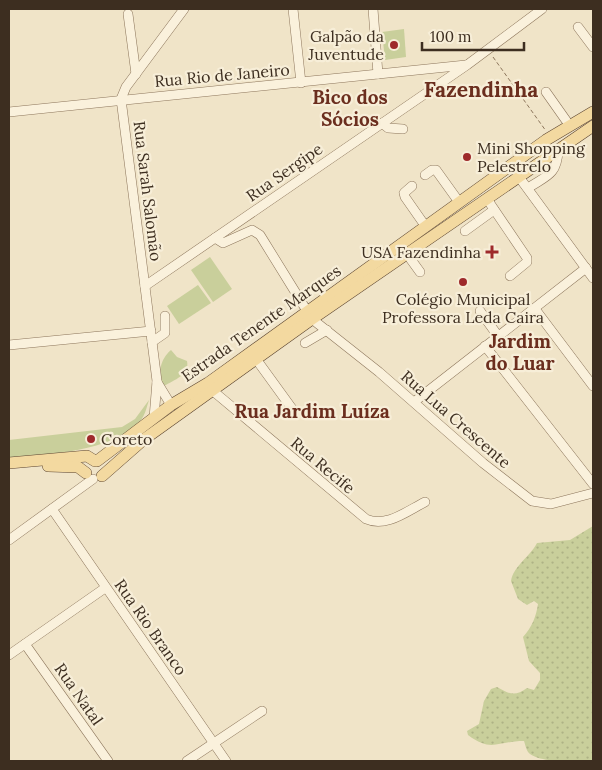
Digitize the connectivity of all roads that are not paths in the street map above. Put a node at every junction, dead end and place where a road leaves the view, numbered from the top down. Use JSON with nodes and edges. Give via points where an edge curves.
{"nodes":[{"id":1,"x":184,"y":9,"type":"edge"},
{"id":2,"x":293,"y":9,"type":"edge"},
{"id":3,"x":372,"y":9,"type":"edge"},
{"id":4,"x":542,"y":9,"type":"edge"},
{"id":5,"x":128,"y":14,"type":"dead end"},
{"id":6,"x":578,"y":27,"type":"dead end"},
{"id":7,"x":593,"y":47,"type":"edge"},
{"id":8,"x":467,"y":65,"type":"junction"},
{"id":9,"x":136,"y":74,"type":"junction"},
{"id":10,"x":378,"y":74,"type":"junction"},
{"id":11,"x":301,"y":83,"type":"junction"},
{"id":12,"x":546,"y":92,"type":"dead end"},
{"id":13,"x":121,"y":99,"type":"junction"},
{"id":14,"x":9,"y":112,"type":"edge"},
{"id":15,"x":593,"y":112,"type":"edge"},
{"id":16,"x":382,"y":123,"type":"junction"},
{"id":17,"x":570,"y":126,"type":"junction"},
{"id":18,"x":593,"y":126,"type":"edge"},
{"id":19,"x":403,"y":129,"type":"dead end"},
{"id":20,"x":558,"y":151,"type":"junction"},
{"id":21,"x":425,"y":175,"type":"dead end"},
{"id":22,"x":519,"y":177,"type":"junction"},
{"id":23,"x":412,"y":186,"type":"dead end"},
{"id":24,"x":528,"y":188,"type":"junction"},
{"id":25,"x":486,"y":199,"type":"junction"},
{"id":26,"x":459,"y":202,"type":"junction"},
{"id":27,"x":494,"y":210,"type":"junction"},
{"id":28,"x":426,"y":227,"type":"junction"},
{"id":29,"x":466,"y":231,"type":"dead end"},
{"id":30,"x":215,"y":238,"type":"junction"},
{"id":31,"x":407,"y":254,"type":"junction"},
{"id":32,"x":586,"y":268,"type":"junction"},
{"id":33,"x":420,"y":272,"type":"dead end"},
{"id":34,"x":510,"y":276,"type":"dead end"},
{"id":35,"x":593,"y":278,"type":"edge"},
{"id":36,"x":145,"y":286,"type":"junction"},
{"id":37,"x":535,"y":309,"type":"junction"},
{"id":38,"x":480,"y":312,"type":"dead end"},
{"id":39,"x":310,"y":315,"type":"junction"},
{"id":40,"x":165,"y":316,"type":"dead end"},
{"id":41,"x":326,"y":330,"type":"junction"},
{"id":42,"x":151,"y":331,"type":"junction"},
{"id":43,"x":498,"y":336,"type":"junction"},
{"id":44,"x":152,"y":342,"type":"junction"},
{"id":45,"x":306,"y":343,"type":"dead end"},
{"id":46,"x":9,"y":345,"type":"edge"},
{"id":47,"x":485,"y":346,"type":"junction"},
{"id":48,"x":256,"y":360,"type":"junction"},
{"id":49,"x":157,"y":381,"type":"junction"},
{"id":50,"x":593,"y":386,"type":"edge"},
{"id":51,"x":213,"y":391,"type":"junction"},
{"id":52,"x":414,"y":402,"type":"junction"},
{"id":53,"x":171,"y":405,"type":"junction"},
{"id":54,"x":293,"y":410,"type":"dead end"},
{"id":55,"x":154,"y":418,"type":"junction"},
{"id":56,"x":157,"y":430,"type":"junction"},
{"id":57,"x":96,"y":461,"type":"junction"},
{"id":58,"x":9,"y":463,"type":"edge"},
{"id":59,"x":9,"y":471,"type":"edge"},
{"id":60,"x":92,"y":476,"type":"junction"},
{"id":61,"x":593,"y":484,"type":"edge"},
{"id":62,"x":593,"y":493,"type":"edge"},
{"id":63,"x":425,"y":502,"type":"dead end"},
{"id":64,"x":52,"y":509,"type":"junction"},
{"id":65,"x":9,"y":540,"type":"edge"},
{"id":66,"x":105,"y":588,"type":"junction"},
{"id":67,"x":26,"y":644,"type":"junction"},
{"id":68,"x":9,"y":655,"type":"edge"},
{"id":69,"x":262,"y":711,"type":"dead end"},
{"id":70,"x":213,"y":743,"type":"junction"},
{"id":71,"x":108,"y":761,"type":"edge"},
{"id":72,"x":187,"y":761,"type":"edge"},
{"id":73,"x":226,"y":761,"type":"edge"}],
"edges":[{"from":1,"to":9,"type":"street"},
{"from":2,"to":11,"type":"street"},
{"from":3,"to":10,"type":"street"},
{"from":4,"to":8,"type":"street","name":"Rua Sergipe"},
{"from":5,"to":9,"type":"street"},
{"from":6,"to":7,"type":"street"},
{"from":8,"to":10,"type":"street","name":"Rua Rio de Janeiro"},
{"from":8,"to":16,"type":"street","name":"Rua Sergipe"},
{"from":9,"to":13,"type":"street"},
{"from":10,"to":11,"type":"street","name":"Rua Rio de Janeiro"},
{"from":11,"to":13,"type":"street","name":"Rua Rio de Janeiro"},
{"from":12,"to":17,"type":"street"},
{"from":13,"to":14,"type":"street","name":"Rua Rio de Janeiro"},
{"from":13,"to":36,"type":"street","name":"Rua Sarah Salomão"},
{"from":15,"to":17,"type":"main road","name":"Estrada Tenente Marques"},
{"from":16,"to":19,"type":"street","via":[[388,128]]},
{"from":16,"to":30,"type":"street","name":"Rua Sergipe"},
{"from":17,"to":26,"type":"main road","name":"Estrada Tenente Marques"},
{"from":18,"to":20,"type":"main road","name":"Estrada Tenente Marques"},
{"from":20,"to":22,"type":"main road","name":"Estrada Tenente Marques"},
{"from":20,"to":24,"type":"street","via":[[554,171]]},
{"from":21,"to":26,"type":"street","via":[[436,170]]},
{"from":22,"to":24,"type":"street"},
{"from":22,"to":25,"type":"main road","name":"Estrada Tenente Marques"},
{"from":23,"to":28,"type":"street","via":[[404,193],[405,198]]},
{"from":24,"to":32,"type":"street"},
{"from":25,"to":27,"type":"street"},
{"from":25,"to":31,"type":"main road","name":"Estrada Tenente Marques"},
{"from":26,"to":28,"type":"main road","name":"Estrada Tenente Marques"},
{"from":27,"to":29,"type":"street"},
{"from":27,"to":34,"type":"street","via":[[527,258],[527,262]]},
{"from":28,"to":39,"type":"main road","name":"Estrada Tenente Marques"},
{"from":30,"to":36,"type":"street","name":"Rua Sergipe"},
{"from":30,"to":39,"type":"street","via":[[223,243],[252,230],[260,235]]},
{"from":31,"to":33,"type":"street"},
{"from":31,"to":39,"type":"main road","name":"Estrada Tenente Marques"},
{"from":32,"to":35,"type":"street"},
{"from":32,"to":37,"type":"street"},
{"from":36,"to":42,"type":"street"},
{"from":37,"to":43,"type":"street"},
{"from":37,"to":50,"type":"street"},
{"from":38,"to":43,"type":"street"},
{"from":39,"to":41,"type":"street","name":"Rua Lua Crescente"},
{"from":39,"to":48,"type":"main road","name":"Estrada Tenente Marques"},
{"from":39,"to":53,"type":"main road","name":"Estrada Tenente Marques"},
{"from":40,"to":44,"type":"street","via":[[165,333]]},
{"from":41,"to":45,"type":"street"},
{"from":41,"to":52,"type":"street","name":"Rua Lua Crescente"},
{"from":42,"to":44,"type":"street"},
{"from":42,"to":46,"type":"street"},
{"from":43,"to":47,"type":"street"},
{"from":44,"to":49,"type":"street"},
{"from":47,"to":52,"type":"street"},
{"from":47,"to":61,"type":"street"},
{"from":48,"to":51,"type":"main road","name":"Estrada Tenente Marques"},
{"from":48,"to":54,"type":"street"},
{"from":49,"to":53,"type":"street"},
{"from":49,"to":55,"type":"street"},
{"from":51,"to":56,"type":"main road","name":"Estrada Tenente Marques"},
{"from":51,"to":63,"type":"street","name":"Rua Recife","via":[[366,519],[385,522]]},
{"from":52,"to":62,"type":"street","name":"Rua Lua Crescente","via":[[532,501],[551,504]]},
{"from":53,"to":55,"type":"main road","name":"Estrada Tenente Marques"},
{"from":53,"to":56,"type":"main road","via":[[174,415],[160,424]]},
{"from":55,"to":57,"type":"main road","name":"Estrada Tenente Marques"},
{"from":56,"to":60,"type":"main road","name":"Estrada Tenente Marques"},
{"from":57,"to":58,"type":"main road","via":[[87,456]]},
{"from":57,"to":60,"type":"main road","name":"Estrada Tenente Marques","via":[[88,464]]},
{"from":57,"to":60,"type":"main road","via":[[104,468]]},
{"from":59,"to":60,"type":"main road","via":[[47,466],[78,467]]},
{"from":60,"to":64,"type":"street"},
{"from":64,"to":65,"type":"street"},
{"from":64,"to":66,"type":"street","name":"Rua Rio Branco"},
{"from":66,"to":67,"type":"street"},
{"from":66,"to":70,"type":"street","name":"Rua Rio Branco"},
{"from":67,"to":68,"type":"street"},
{"from":67,"to":71,"type":"street","name":"Rua Natal"},
{"from":69,"to":70,"type":"street"},
{"from":70,"to":72,"type":"street"},
{"from":70,"to":73,"type":"street","name":"Rua Rio Branco"}]}
